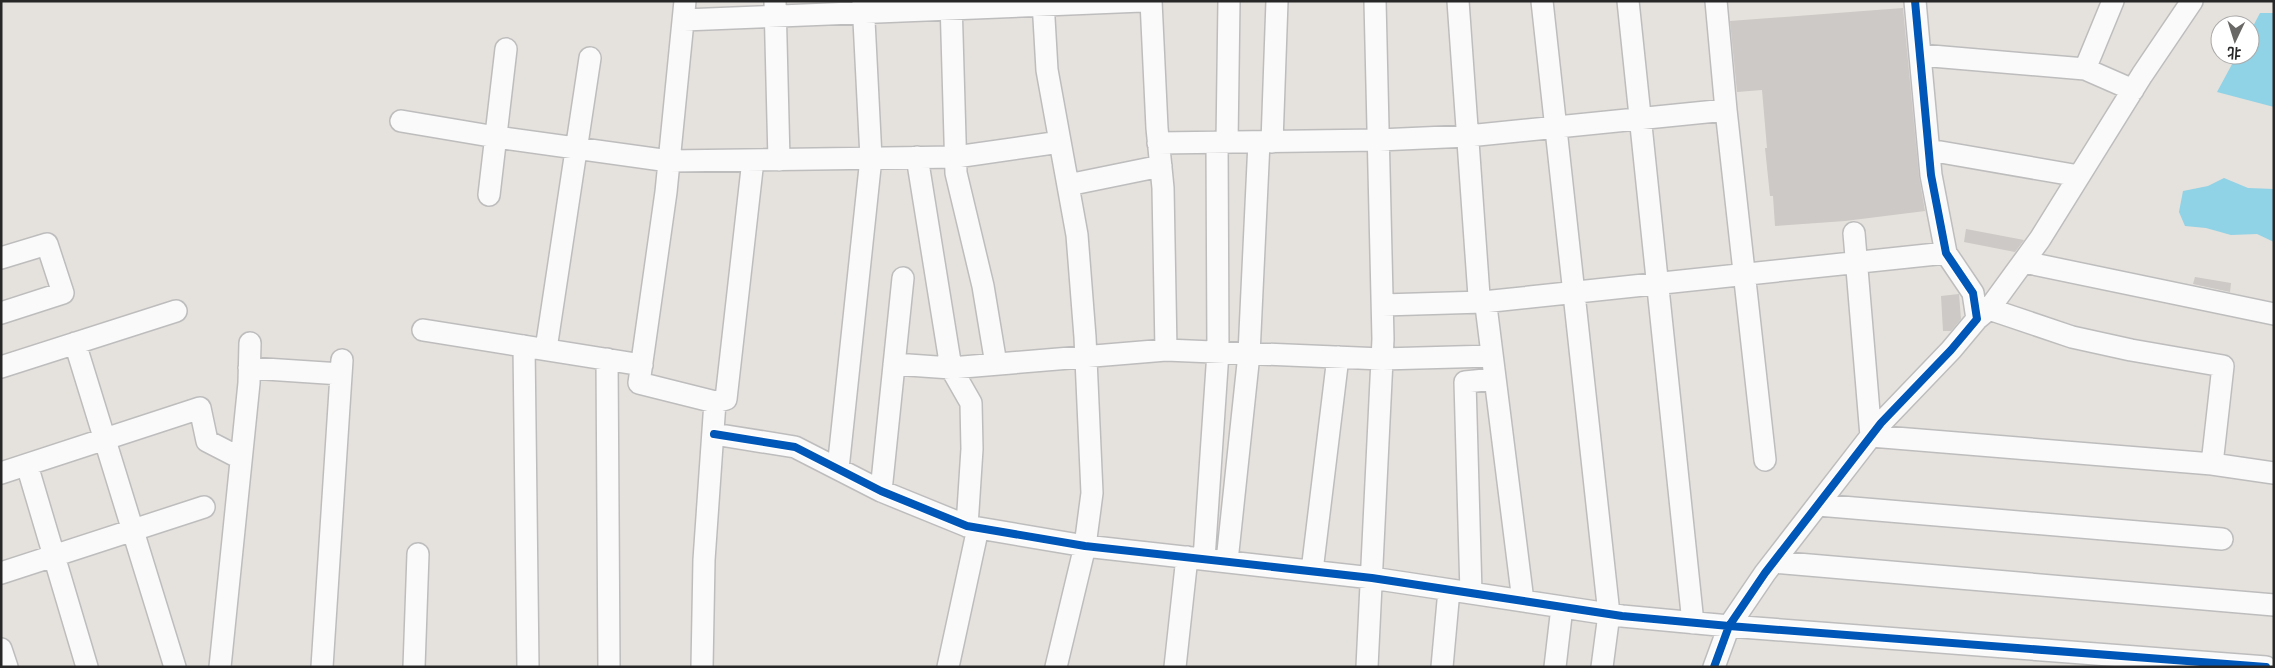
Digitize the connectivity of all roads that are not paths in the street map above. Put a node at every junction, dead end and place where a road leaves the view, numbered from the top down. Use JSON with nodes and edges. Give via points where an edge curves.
{"nodes":[{"id":1,"x":1140,"y":1,"type":"edge"},
{"id":2,"x":1151,"y":1,"type":"edge"},
{"id":3,"x":1229,"y":1,"type":"edge"},
{"id":4,"x":1277,"y":1,"type":"edge"},
{"id":5,"x":1375,"y":1,"type":"edge"},
{"id":6,"x":1458,"y":1,"type":"edge"},
{"id":7,"x":1542,"y":1,"type":"edge"},
{"id":8,"x":1628,"y":1,"type":"edge"},
{"id":9,"x":1716,"y":1,"type":"edge"},
{"id":10,"x":1915,"y":1,"type":"edge"},
{"id":11,"x":2113,"y":1,"type":"edge"},
{"id":12,"x":2192,"y":1,"type":"edge"},
{"id":13,"x":1043,"y":3,"type":"edge"},
{"id":14,"x":951,"y":5,"type":"edge"},
{"id":15,"x":863,"y":7,"type":"edge"},
{"id":16,"x":775,"y":9,"type":"edge"},
{"id":17,"x":684,"y":11,"type":"edge"},
{"id":18,"x":506,"y":49,"type":"dead end"},
{"id":19,"x":1920,"y":55,"type":"junction"},
{"id":20,"x":590,"y":58,"type":"dead end"},
{"id":21,"x":2085,"y":69,"type":"junction"},
{"id":22,"x":2133,"y":90,"type":"junction"},
{"id":23,"x":1726,"y":110,"type":"junction"},
{"id":24,"x":1640,"y":119,"type":"junction"},
{"id":25,"x":401,"y":121,"type":"dead end"},
{"id":26,"x":1556,"y":128,"type":"junction"},
{"id":27,"x":1468,"y":136,"type":"junction"},
{"id":28,"x":496,"y":137,"type":"junction"},
{"id":29,"x":1379,"y":140,"type":"junction"},
{"id":30,"x":1060,"y":142,"type":"junction"},
{"id":31,"x":1222,"y":142,"type":"junction"},
{"id":32,"x":1266,"y":142,"type":"junction"},
{"id":33,"x":1158,"y":143,"type":"junction"},
{"id":34,"x":576,"y":148,"type":"junction"},
{"id":35,"x":1929,"y":150,"type":"junction"},
{"id":36,"x":917,"y":157,"type":"junction"},
{"id":37,"x":956,"y":157,"type":"junction"},
{"id":38,"x":870,"y":158,"type":"junction"},
{"id":39,"x":753,"y":160,"type":"junction"},
{"id":40,"x":779,"y":160,"type":"junction"},
{"id":41,"x":669,"y":161,"type":"junction"},
{"id":42,"x":1161,"y":166,"type":"junction"},
{"id":43,"x":2079,"y":176,"type":"junction"},
{"id":44,"x":1068,"y":185,"type":"junction"},
{"id":45,"x":489,"y":195,"type":"dead end"},
{"id":46,"x":1854,"y":233,"type":"dead end"},
{"id":47,"x":1946,"y":253,"type":"junction"},
{"id":48,"x":1,"y":258,"type":"edge"},
{"id":49,"x":2024,"y":262,"type":"junction"},
{"id":50,"x":1856,"y":263,"type":"junction"},
{"id":51,"x":1745,"y":275,"type":"junction"},
{"id":52,"x":903,"y":278,"type":"dead end"},
{"id":53,"x":1658,"y":284,"type":"junction"},
{"id":54,"x":1574,"y":292,"type":"junction"},
{"id":55,"x":1483,"y":302,"type":"junction"},
{"id":56,"x":1383,"y":305,"type":"junction"},
{"id":57,"x":176,"y":311,"type":"dead end"},
{"id":58,"x":1,"y":313,"type":"edge"},
{"id":59,"x":1983,"y":314,"type":"junction"},
{"id":60,"x":2274,"y":314,"type":"edge"},
{"id":61,"x":424,"y":330,"type":"dead end"},
{"id":62,"x":74,"y":343,"type":"junction"},
{"id":63,"x":250,"y":343,"type":"dead end"},
{"id":64,"x":524,"y":346,"type":"junction"},
{"id":65,"x":546,"y":349,"type":"junction"},
{"id":66,"x":1166,"y":350,"type":"junction"},
{"id":67,"x":1218,"y":352,"type":"junction"},
{"id":68,"x":1249,"y":354,"type":"junction"},
{"id":69,"x":1086,"y":356,"type":"junction"},
{"id":70,"x":1492,"y":356,"type":"junction"},
{"id":71,"x":1338,"y":357,"type":"junction"},
{"id":72,"x":607,"y":359,"type":"junction"},
{"id":73,"x":1382,"y":359,"type":"junction"},
{"id":74,"x":642,"y":364,"type":"junction"},
{"id":75,"x":894,"y":364,"type":"junction"},
{"id":76,"x":996,"y":364,"type":"junction"},
{"id":77,"x":1,"y":367,"type":"edge"},
{"id":78,"x":249,"y":368,"type":"junction"},
{"id":79,"x":951,"y":368,"type":"junction"},
{"id":80,"x":1495,"y":379,"type":"junction"},
{"id":81,"x":715,"y":402,"type":"junction"},
{"id":82,"x":714,"y":434,"type":"junction"},
{"id":83,"x":1871,"y":436,"type":"junction"},
{"id":84,"x":105,"y":440,"type":"junction"},
{"id":85,"x":240,"y":458,"type":"junction"},
{"id":86,"x":1765,"y":460,"type":"dead end"},
{"id":87,"x":2212,"y":464,"type":"junction"},
{"id":88,"x":27,"y":465,"type":"junction"},
{"id":89,"x":838,"y":469,"type":"junction"},
{"id":90,"x":1,"y":473,"type":"edge"},
{"id":91,"x":2274,"y":473,"type":"edge"},
{"id":92,"x":881,"y":491,"type":"junction"},
{"id":93,"x":1818,"y":505,"type":"junction"},
{"id":94,"x":204,"y":507,"type":"dead end"},
{"id":95,"x":973,"y":527,"type":"junction"},
{"id":96,"x":133,"y":530,"type":"junction"},
{"id":97,"x":2222,"y":538,"type":"dead end"},
{"id":98,"x":1085,"y":546,"type":"junction"},
{"id":99,"x":418,"y":554,"type":"dead end"},
{"id":100,"x":55,"y":555,"type":"junction"},
{"id":101,"x":1196,"y":558,"type":"junction"},
{"id":102,"x":1227,"y":562,"type":"junction"},
{"id":103,"x":1774,"y":562,"type":"junction"},
{"id":104,"x":1312,"y":571,"type":"junction"},
{"id":105,"x":1,"y":573,"type":"edge"},
{"id":106,"x":1372,"y":578,"type":"junction"},
{"id":107,"x":1449,"y":590,"type":"junction"},
{"id":108,"x":1471,"y":593,"type":"junction"},
{"id":109,"x":1523,"y":601,"type":"junction"},
{"id":110,"x":2274,"y":605,"type":"edge"},
{"id":111,"x":1562,"y":607,"type":"junction"},
{"id":112,"x":1609,"y":614,"type":"junction"},
{"id":113,"x":1693,"y":623,"type":"junction"},
{"id":114,"x":1729,"y":626,"type":"junction"},
{"id":115,"x":1,"y":649,"type":"edge"},
{"id":116,"x":7,"y":667,"type":"edge"},
{"id":117,"x":87,"y":667,"type":"edge"},
{"id":118,"x":175,"y":667,"type":"edge"},
{"id":119,"x":220,"y":667,"type":"edge"},
{"id":120,"x":322,"y":667,"type":"edge"},
{"id":121,"x":414,"y":667,"type":"edge"},
{"id":122,"x":528,"y":667,"type":"edge"},
{"id":123,"x":609,"y":667,"type":"edge"},
{"id":124,"x":702,"y":667,"type":"edge"},
{"id":125,"x":948,"y":667,"type":"edge"},
{"id":126,"x":1056,"y":667,"type":"edge"},
{"id":127,"x":1175,"y":667,"type":"edge"},
{"id":128,"x":1367,"y":667,"type":"edge"},
{"id":129,"x":1442,"y":667,"type":"edge"},
{"id":130,"x":1555,"y":667,"type":"edge"},
{"id":131,"x":1602,"y":667,"type":"edge"},
{"id":132,"x":1714,"y":667,"type":"edge"},
{"id":133,"x":2266,"y":667,"type":"edge"}],
"edges":[{"from":1,"to":13,"type":"street"},
{"from":2,"to":33,"type":"street"},
{"from":3,"to":31,"type":"street"},
{"from":4,"to":32,"type":"street"},
{"from":5,"to":29,"type":"street"},
{"from":6,"to":27,"type":"street"},
{"from":7,"to":26,"type":"street"},
{"from":8,"to":24,"type":"street"},
{"from":9,"to":23,"type":"street"},
{"from":10,"to":19,"type":"street"},
{"from":11,"to":21,"type":"street"},
{"from":12,"to":22,"type":"street"},
{"from":13,"to":14,"type":"street"},
{"from":13,"to":30,"type":"street","via":[[1047,70]]},
{"from":14,"to":15,"type":"street"},
{"from":14,"to":37,"type":"street"},
{"from":15,"to":16,"type":"street"},
{"from":15,"to":38,"type":"street"},
{"from":16,"to":17,"type":"street"},
{"from":16,"to":40,"type":"street"},
{"from":17,"to":41,"type":"street"},
{"from":18,"to":28,"type":"street"},
{"from":19,"to":21,"type":"street"},
{"from":19,"to":35,"type":"street"},
{"from":20,"to":34,"type":"street"},
{"from":21,"to":22,"type":"street"},
{"from":22,"to":43,"type":"street"},
{"from":23,"to":24,"type":"street"},
{"from":23,"to":51,"type":"street"},
{"from":24,"to":26,"type":"street"},
{"from":24,"to":53,"type":"street"},
{"from":25,"to":28,"type":"street"},
{"from":26,"to":27,"type":"street"},
{"from":26,"to":54,"type":"street"},
{"from":27,"to":29,"type":"street"},
{"from":27,"to":55,"type":"street","via":[[1479,296]]},
{"from":28,"to":34,"type":"street"},
{"from":28,"to":45,"type":"street"},
{"from":29,"to":32,"type":"street"},
{"from":29,"to":56,"type":"street"},
{"from":30,"to":37,"type":"street"},
{"from":30,"to":44,"type":"street"},
{"from":31,"to":32,"type":"street"},
{"from":31,"to":33,"type":"street"},
{"from":31,"to":67,"type":"street"},
{"from":32,"to":68,"type":"street"},
{"from":33,"to":42,"type":"street"},
{"from":34,"to":41,"type":"street"},
{"from":34,"to":65,"type":"street"},
{"from":35,"to":43,"type":"street"},
{"from":35,"to":47,"type":"street"},
{"from":36,"to":37,"type":"street"},
{"from":36,"to":38,"type":"street"},
{"from":36,"to":79,"type":"street"},
{"from":37,"to":76,"type":"street","via":[[956,173],[983,286]]},
{"from":38,"to":40,"type":"street"},
{"from":38,"to":89,"type":"street"},
{"from":39,"to":40,"type":"street"},
{"from":39,"to":41,"type":"street"},
{"from":39,"to":81,"type":"street","via":[[726,399]]},
{"from":41,"to":74,"type":"street"},
{"from":42,"to":44,"type":"street"},
{"from":42,"to":66,"type":"street"},
{"from":43,"to":49,"type":"street"},
{"from":44,"to":69,"type":"street","via":[[1077,235]]},
{"from":46,"to":50,"type":"street"},
{"from":47,"to":50,"type":"street"},
{"from":47,"to":59,"type":"street"},
{"from":48,"to":58,"type":"street","via":[[47,244],[63,294]]},
{"from":49,"to":59,"type":"street"},
{"from":49,"to":60,"type":"street"},
{"from":50,"to":51,"type":"street"},
{"from":50,"to":83,"type":"street"},
{"from":51,"to":53,"type":"street"},
{"from":51,"to":86,"type":"street"},
{"from":52,"to":75,"type":"street"},
{"from":53,"to":54,"type":"street"},
{"from":53,"to":113,"type":"street"},
{"from":54,"to":55,"type":"street"},
{"from":54,"to":112,"type":"street"},
{"from":55,"to":56,"type":"street"},
{"from":55,"to":70,"type":"street"},
{"from":56,"to":73,"type":"street"},
{"from":57,"to":62,"type":"street"},
{"from":59,"to":83,"type":"street"},
{"from":59,"to":87,"type":"street","via":[[2131,350],[2223,366]]},
{"from":61,"to":64,"type":"street"},
{"from":62,"to":77,"type":"street"},
{"from":62,"to":84,"type":"street"},
{"from":63,"to":78,"type":"street"},
{"from":64,"to":65,"type":"street"},
{"from":64,"to":122,"type":"street"},
{"from":65,"to":72,"type":"street"},
{"from":66,"to":67,"type":"street"},
{"from":66,"to":69,"type":"street"},
{"from":67,"to":68,"type":"street"},
{"from":67,"to":101,"type":"street"},
{"from":68,"to":71,"type":"street"},
{"from":68,"to":102,"type":"street"},
{"from":69,"to":76,"type":"street"},
{"from":69,"to":98,"type":"street","via":[[1092,493]]},
{"from":70,"to":73,"type":"street"},
{"from":70,"to":80,"type":"street"},
{"from":71,"to":73,"type":"street"},
{"from":71,"to":104,"type":"street"},
{"from":72,"to":74,"type":"street"},
{"from":72,"to":123,"type":"street"},
{"from":73,"to":106,"type":"street"},
{"from":74,"to":81,"type":"street","via":[[639,383]]},
{"from":75,"to":79,"type":"street"},
{"from":75,"to":92,"type":"street"},
{"from":76,"to":79,"type":"street"},
{"from":78,"to":85,"type":"street"},
{"from":78,"to":120,"type":"street","via":[[342,367]]},
{"from":79,"to":95,"type":"street","via":[[971,403]]},
{"from":80,"to":108,"type":"street","via":[[1465,382]]},
{"from":80,"to":109,"type":"street"},
{"from":81,"to":82,"type":"street"},
{"from":82,"to":89,"type":"street","via":[[795,447]]},
{"from":82,"to":124,"type":"street","via":[[704,560]]},
{"from":83,"to":87,"type":"street"},
{"from":83,"to":93,"type":"street"},
{"from":84,"to":85,"type":"street","via":[[200,408],[208,441]]},
{"from":84,"to":88,"type":"street"},
{"from":84,"to":96,"type":"street"},
{"from":85,"to":119,"type":"street"},
{"from":87,"to":91,"type":"street"},
{"from":88,"to":90,"type":"street"},
{"from":88,"to":100,"type":"street"},
{"from":89,"to":92,"type":"street"},
{"from":92,"to":95,"type":"street"},
{"from":93,"to":97,"type":"street"},
{"from":93,"to":103,"type":"street"},
{"from":94,"to":96,"type":"street"},
{"from":95,"to":98,"type":"street"},
{"from":95,"to":125,"type":"street"},
{"from":96,"to":100,"type":"street"},
{"from":96,"to":118,"type":"street"},
{"from":98,"to":101,"type":"street"},
{"from":98,"to":126,"type":"street"},
{"from":99,"to":121,"type":"street"},
{"from":100,"to":105,"type":"street"},
{"from":100,"to":117,"type":"street"},
{"from":101,"to":102,"type":"street"},
{"from":101,"to":127,"type":"street"},
{"from":102,"to":104,"type":"street"},
{"from":103,"to":110,"type":"street"},
{"from":103,"to":114,"type":"street"},
{"from":104,"to":106,"type":"street"},
{"from":106,"to":107,"type":"street"},
{"from":106,"to":128,"type":"street"},
{"from":107,"to":108,"type":"street"},
{"from":107,"to":129,"type":"street"},
{"from":108,"to":109,"type":"street"},
{"from":109,"to":111,"type":"street"},
{"from":111,"to":112,"type":"street"},
{"from":111,"to":130,"type":"street"},
{"from":112,"to":113,"type":"street"},
{"from":112,"to":131,"type":"street"},
{"from":113,"to":114,"type":"street"},
{"from":114,"to":132,"type":"street"},
{"from":114,"to":133,"type":"street"},
{"from":115,"to":116,"type":"street"}]}
